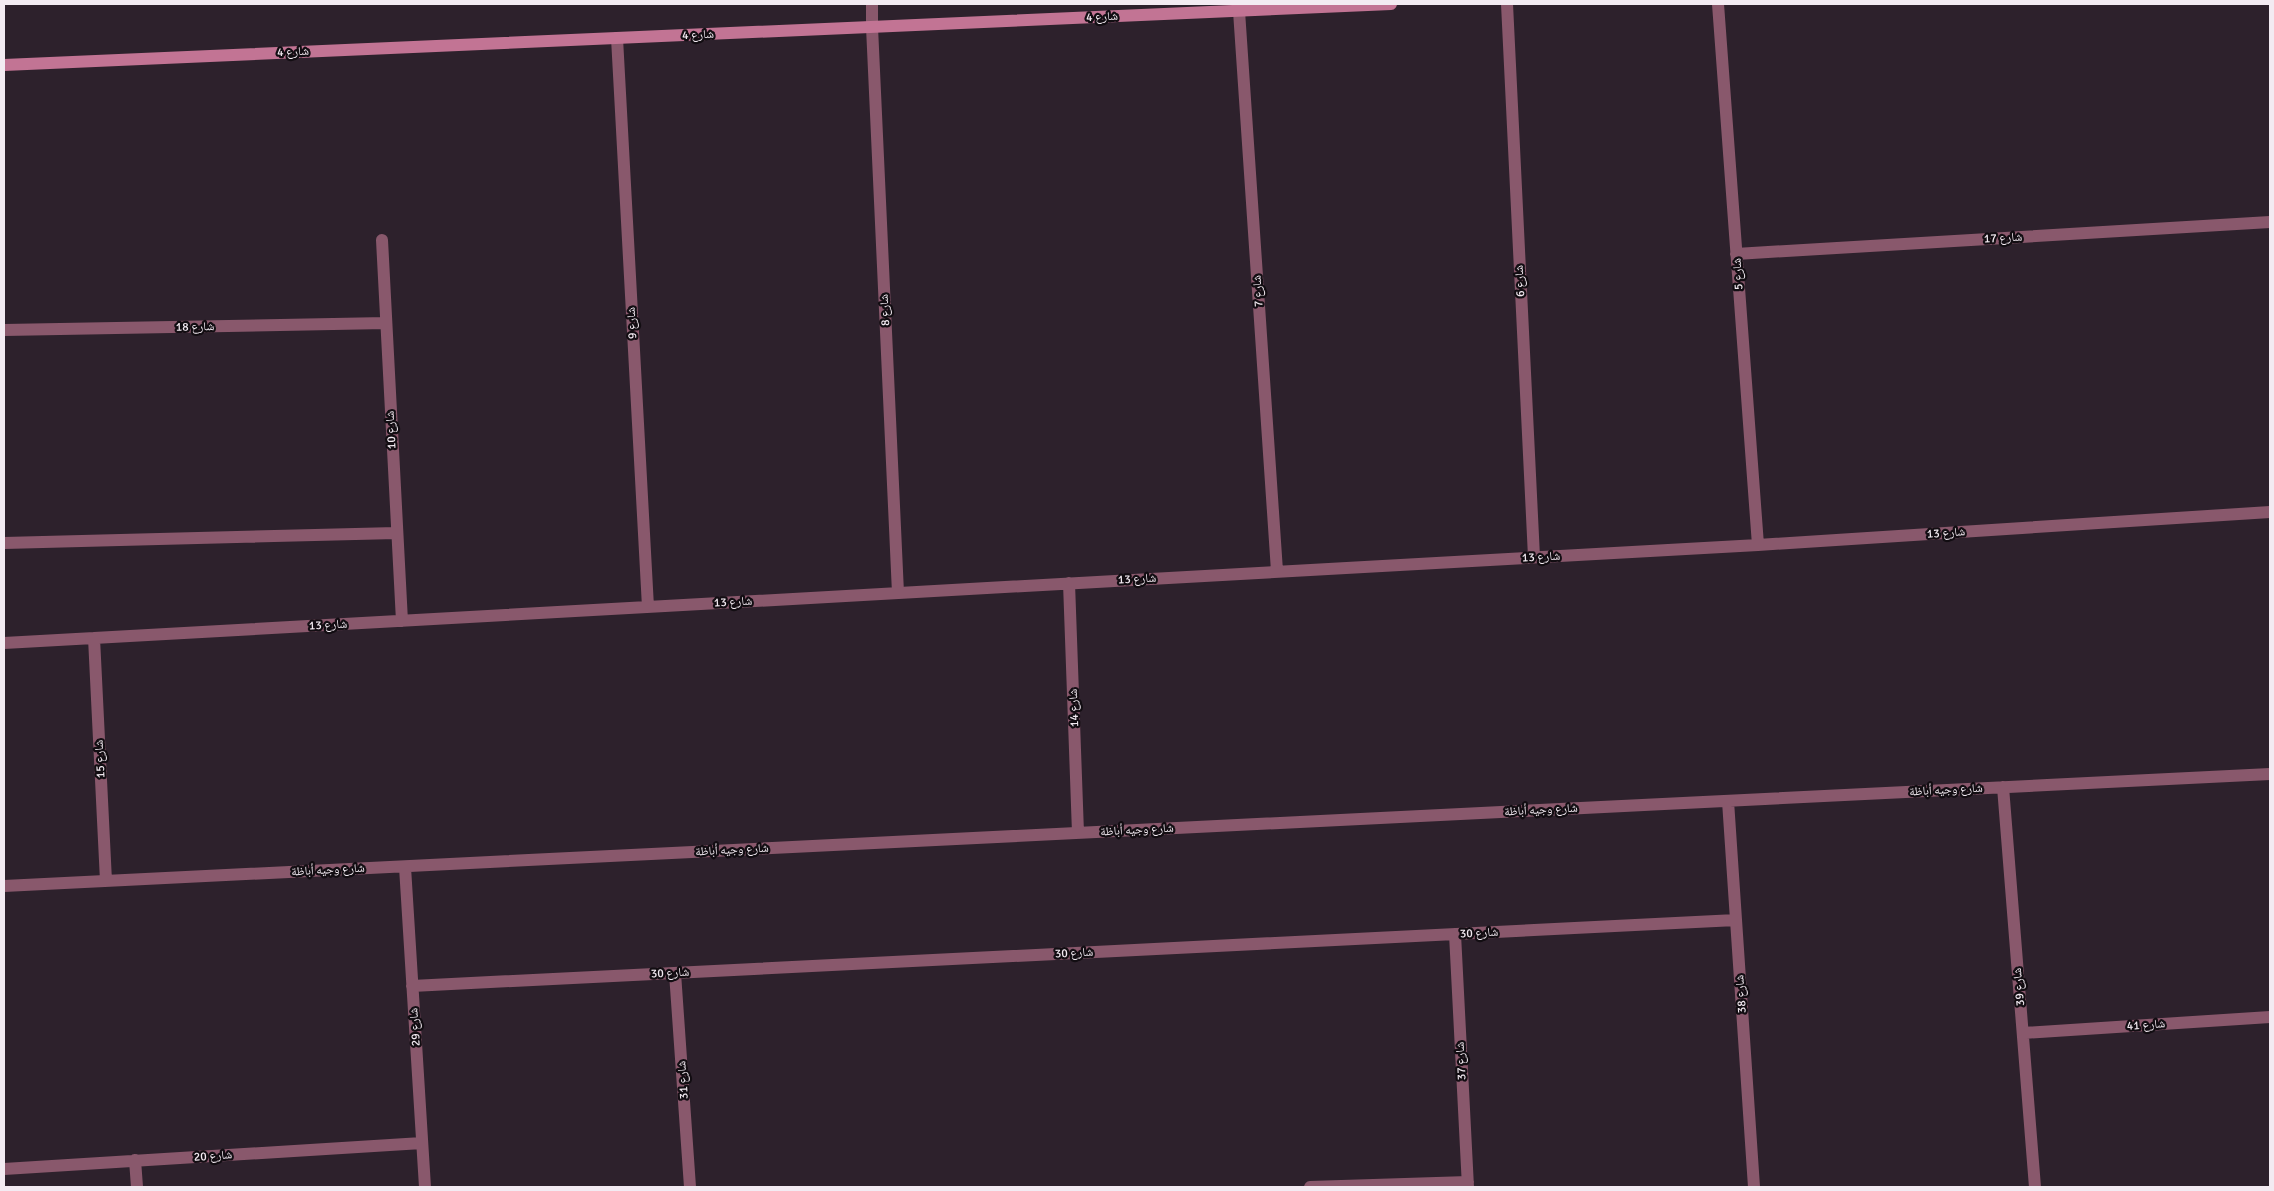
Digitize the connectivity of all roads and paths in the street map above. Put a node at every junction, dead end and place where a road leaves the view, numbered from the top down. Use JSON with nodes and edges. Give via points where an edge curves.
{"nodes":[{"id":1,"x":872,"y":4,"type":"edge"},
{"id":2,"x":1392,"y":4,"type":"edge"},
{"id":3,"x":1507,"y":4,"type":"edge"},
{"id":4,"x":1718,"y":4,"type":"edge"},
{"id":5,"x":1239,"y":11,"type":"junction"},
{"id":6,"x":872,"y":27,"type":"junction"},
{"id":7,"x":617,"y":38,"type":"junction"},
{"id":8,"x":4,"y":65,"type":"edge"},
{"id":9,"x":2270,"y":222,"type":"edge"},
{"id":10,"x":382,"y":240,"type":"dead end"},
{"id":11,"x":1736,"y":254,"type":"junction"},
{"id":12,"x":386,"y":323,"type":"junction"},
{"id":13,"x":4,"y":330,"type":"edge"},
{"id":14,"x":2270,"y":512,"type":"edge"},
{"id":15,"x":396,"y":533,"type":"junction"},
{"id":16,"x":4,"y":543,"type":"edge"},
{"id":17,"x":1758,"y":545,"type":"junction"},
{"id":18,"x":1534,"y":557,"type":"junction"},
{"id":19,"x":1277,"y":571,"type":"junction"},
{"id":20,"x":1069,"y":583,"type":"junction"},
{"id":21,"x":898,"y":593,"type":"junction"},
{"id":22,"x":648,"y":607,"type":"junction"},
{"id":23,"x":402,"y":621,"type":"junction"},
{"id":24,"x":94,"y":638,"type":"junction"},
{"id":25,"x":4,"y":643,"type":"edge"},
{"id":26,"x":2270,"y":774,"type":"edge"},
{"id":27,"x":2003,"y":787,"type":"junction"},
{"id":28,"x":1728,"y":800,"type":"junction"},
{"id":29,"x":1078,"y":833,"type":"junction"},
{"id":30,"x":405,"y":866,"type":"junction"},
{"id":31,"x":106,"y":881,"type":"junction"},
{"id":32,"x":4,"y":886,"type":"edge"},
{"id":33,"x":1736,"y":920,"type":"junction"},
{"id":34,"x":1455,"y":934,"type":"junction"},
{"id":35,"x":676,"y":973,"type":"junction"},
{"id":36,"x":412,"y":986,"type":"junction"},
{"id":37,"x":2270,"y":1017,"type":"edge"},
{"id":38,"x":2022,"y":1033,"type":"junction"},
{"id":39,"x":422,"y":1143,"type":"junction"},
{"id":40,"x":135,"y":1160,"type":"junction"},
{"id":41,"x":4,"y":1169,"type":"edge"},
{"id":42,"x":1468,"y":1184,"type":"edge"},
{"id":43,"x":137,"y":1187,"type":"edge"},
{"id":44,"x":425,"y":1187,"type":"edge"},
{"id":45,"x":690,"y":1187,"type":"edge"},
{"id":46,"x":1310,"y":1187,"type":"edge"},
{"id":47,"x":1754,"y":1187,"type":"edge"},
{"id":48,"x":2035,"y":1187,"type":"edge"}],
"edges":[{"from":1,"to":6,"type":"street","name":"شارع 8"},
{"from":2,"to":5,"type":"street","name":"شارع 4"},
{"from":3,"to":18,"type":"street","name":"شارع 6"},
{"from":4,"to":11,"type":"street","name":"شارع 5"},
{"from":5,"to":6,"type":"street","name":"شارع 4"},
{"from":5,"to":19,"type":"street","name":"شارع 7"},
{"from":6,"to":7,"type":"street","name":"شارع 4"},
{"from":6,"to":21,"type":"street","name":"شارع 8"},
{"from":7,"to":8,"type":"street","name":"شارع 4"},
{"from":7,"to":22,"type":"street","name":"شارع 9"},
{"from":9,"to":11,"type":"street","name":"شارع 17"},
{"from":10,"to":12,"type":"street","name":"شارع 10"},
{"from":11,"to":17,"type":"street","name":"شارع 5"},
{"from":12,"to":13,"type":"street","name":"شارع 18"},
{"from":12,"to":15,"type":"street","name":"شارع 10"},
{"from":14,"to":17,"type":"street","name":"شارع 13"},
{"from":15,"to":16,"type":"street"},
{"from":15,"to":23,"type":"street","name":"شارع 10"},
{"from":17,"to":18,"type":"street","name":"شارع 13"},
{"from":18,"to":19,"type":"street","name":"شارع 13"},
{"from":19,"to":20,"type":"street","name":"شارع 13"},
{"from":20,"to":21,"type":"street","name":"شارع 13"},
{"from":20,"to":29,"type":"street","name":"شارع 14"},
{"from":21,"to":22,"type":"street","name":"شارع 13"},
{"from":22,"to":23,"type":"street","name":"شارع 13"},
{"from":23,"to":24,"type":"street","name":"شارع 13"},
{"from":24,"to":25,"type":"street","name":"شارع 13"},
{"from":24,"to":31,"type":"street","name":"شارع 15"},
{"from":26,"to":27,"type":"street","name":"شارع وجيه أباظة"},
{"from":27,"to":28,"type":"street","name":"شارع وجيه أباظة"},
{"from":27,"to":38,"type":"street","name":"شارع 39"},
{"from":28,"to":29,"type":"street","name":"شارع وجيه أباظة"},
{"from":28,"to":33,"type":"street","name":"شارع 38"},
{"from":29,"to":30,"type":"street","name":"شارع وجيه أباظة"},
{"from":30,"to":31,"type":"street","name":"شارع وجيه أباظة"},
{"from":30,"to":36,"type":"street","name":"شارع 29"},
{"from":31,"to":32,"type":"street","name":"شارع وجيه أباظة"},
{"from":33,"to":34,"type":"street","name":"شارع 30"},
{"from":33,"to":47,"type":"street","name":"شارع 38"},
{"from":34,"to":35,"type":"street","name":"شارع 30"},
{"from":34,"to":42,"type":"street","name":"شارع 37"},
{"from":35,"to":36,"type":"street","name":"شارع 30"},
{"from":35,"to":45,"type":"street","name":"شارع 31"},
{"from":36,"to":39,"type":"street","name":"شارع 29"},
{"from":37,"to":38,"type":"street","name":"شارع 41"},
{"from":38,"to":48,"type":"street","name":"شارع 39"},
{"from":39,"to":40,"type":"street","name":"شارع 20"},
{"from":39,"to":44,"type":"street","name":"شارع 29"},
{"from":40,"to":41,"type":"street","name":"شارع 20"},
{"from":40,"to":43,"type":"street"},
{"from":42,"to":46,"type":"street"}]}
